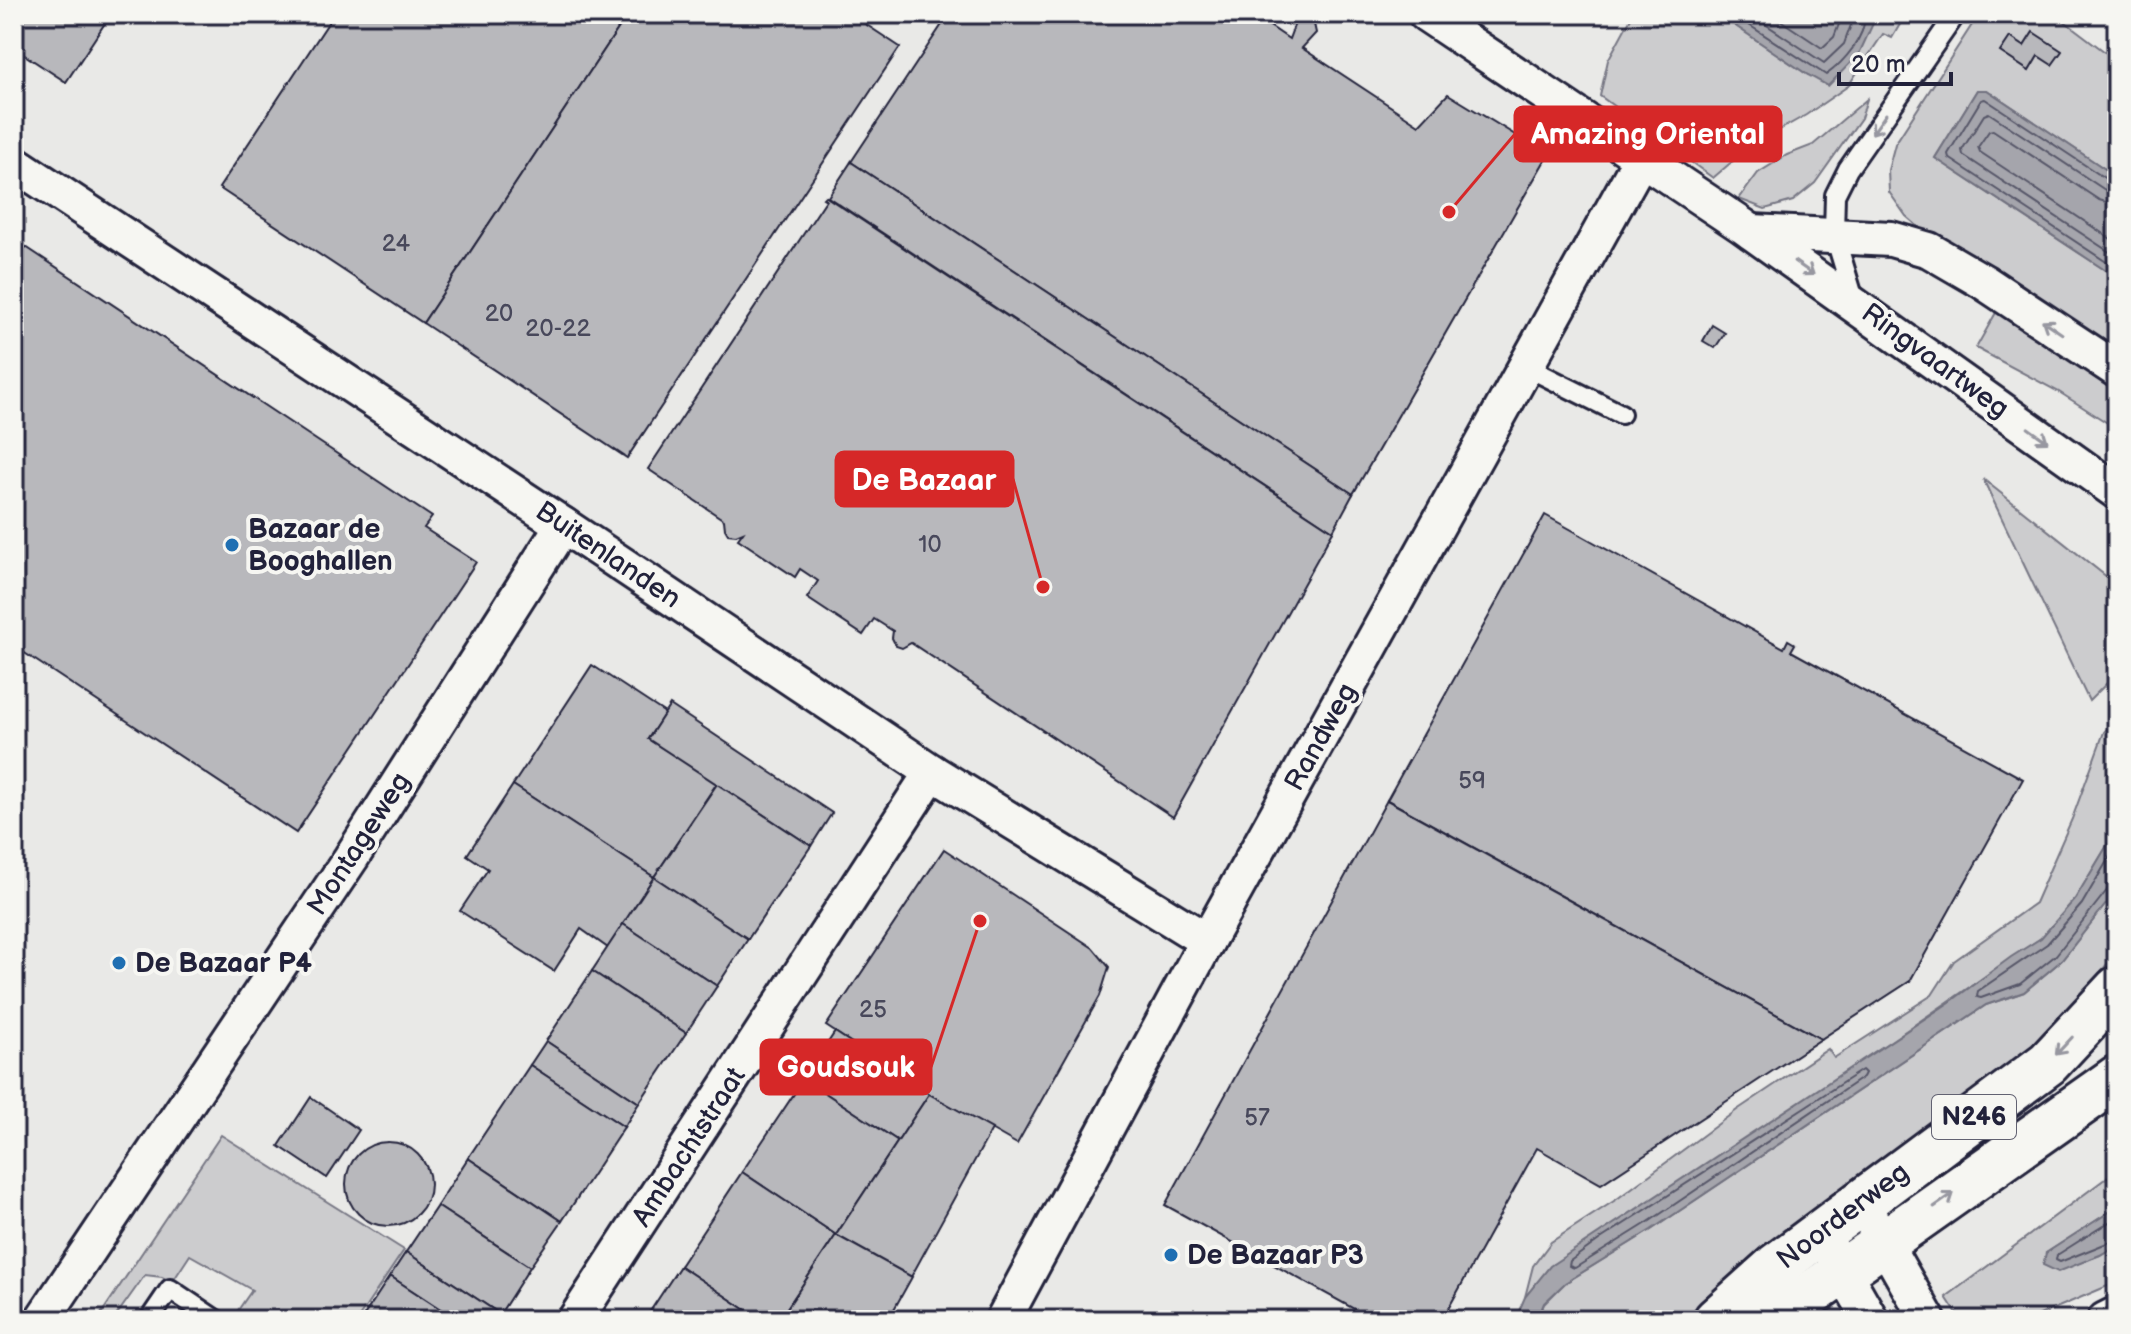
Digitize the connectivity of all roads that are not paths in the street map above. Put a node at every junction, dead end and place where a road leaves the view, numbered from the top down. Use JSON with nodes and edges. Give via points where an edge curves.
{"nodes":[{"id":1,"x":1426,"y":14,"type":"edge"},
{"id":2,"x":1956,"y":14,"type":"edge"},
{"id":3,"x":1642,"y":157,"type":"junction"},
{"id":4,"x":14,"y":163,"type":"edge"},
{"id":5,"x":1752,"y":232,"type":"junction"},
{"id":6,"x":1834,"y":237,"type":"junction"},
{"id":7,"x":1855,"y":304,"type":"junction"},
{"id":8,"x":1527,"y":367,"type":"junction"},
{"id":9,"x":2117,"y":370,"type":"edge"},
{"id":10,"x":1621,"y":414,"type":"dead end"},
{"id":11,"x":2117,"y":492,"type":"edge"},
{"id":12,"x":563,"y":525,"type":"junction"},
{"id":13,"x":932,"y":772,"type":"junction"},
{"id":14,"x":1207,"y":941,"type":"junction"},
{"id":15,"x":2117,"y":989,"type":"edge"},
{"id":16,"x":2117,"y":1078,"type":"edge"},
{"id":17,"x":1861,"y":1202,"type":"junction"},
{"id":18,"x":1821,"y":1233,"type":"junction"},
{"id":19,"x":1883,"y":1243,"type":"junction"},
{"id":20,"x":1843,"y":1271,"type":"junction"},
{"id":21,"x":2117,"y":1314,"type":"edge"},
{"id":22,"x":578,"y":1319,"type":"edge"},
{"id":23,"x":42,"y":1320,"type":"edge"},
{"id":24,"x":149,"y":1320,"type":"edge"},
{"id":25,"x":216,"y":1320,"type":"edge"},
{"id":26,"x":1003,"y":1320,"type":"edge"},
{"id":27,"x":1716,"y":1320,"type":"edge"},
{"id":28,"x":1774,"y":1320,"type":"edge"},
{"id":29,"x":1871,"y":1320,"type":"edge"},
{"id":30,"x":1928,"y":1320,"type":"edge"},
{"id":31,"x":2105,"y":1320,"type":"edge"}],
"edges":[{"from":1,"to":3,"type":"street","name":"Ringvaartweg"},
{"from":2,"to":6,"type":"lane","one_way":true,"via":[[1848,169],[1835,195]]},
{"from":3,"to":5,"type":"street","name":"Ringvaartweg"},
{"from":3,"to":8,"type":"street","name":"Randweg"},
{"from":4,"to":12,"type":"street","name":"Buitenlanden"},
{"from":5,"to":6,"type":"street"},
{"from":5,"to":7,"type":"street","name":"Ringvaartweg","one_way":true},
{"from":6,"to":7,"type":"lane"},
{"from":9,"to":6,"type":"street","one_way":true,"via":[[1929,250],[1891,239]]},
{"from":7,"to":11,"type":"street","name":"Ringvaartweg","one_way":true},
{"from":8,"to":10,"type":"lane"},
{"from":8,"to":14,"type":"street","name":"Randweg"},
{"from":12,"to":13,"type":"street","name":"Buitenlanden"},
{"from":12,"to":23,"type":"street","name":"Montageweg","via":[[351,858]]},
{"from":13,"to":14,"type":"street","name":"Buitenlanden"},
{"from":13,"to":22,"type":"street","name":"Ambachtstraat"},
{"from":14,"to":26,"type":"street","name":"Randweg"},
{"from":15,"to":17,"type":"main road","name":"Noorderweg","number":"N246","one_way":true,"via":[[2048,1063]]},
{"from":19,"to":16,"type":"main road","name":"Noorderweg","number":"N246","one_way":true},
{"from":17,"to":18,"type":"main road","name":"Noorderweg","number":"N246"},
{"from":17,"to":19,"type":"street"},
{"from":18,"to":20,"type":"street"},
{"from":18,"to":27,"type":"main road","name":"Noorderweg","number":"N246"},
{"from":19,"to":20,"type":"main road","name":"Noorderweg","number":"N246"},
{"from":19,"to":30,"type":"street"},
{"from":20,"to":28,"type":"main road","name":"Noorderweg","number":"N246"},
{"from":20,"to":29,"type":"street"},
{"from":21,"to":31,"type":"street"},
{"from":24,"to":25,"type":"lane","via":[[170,1289]]}]}
